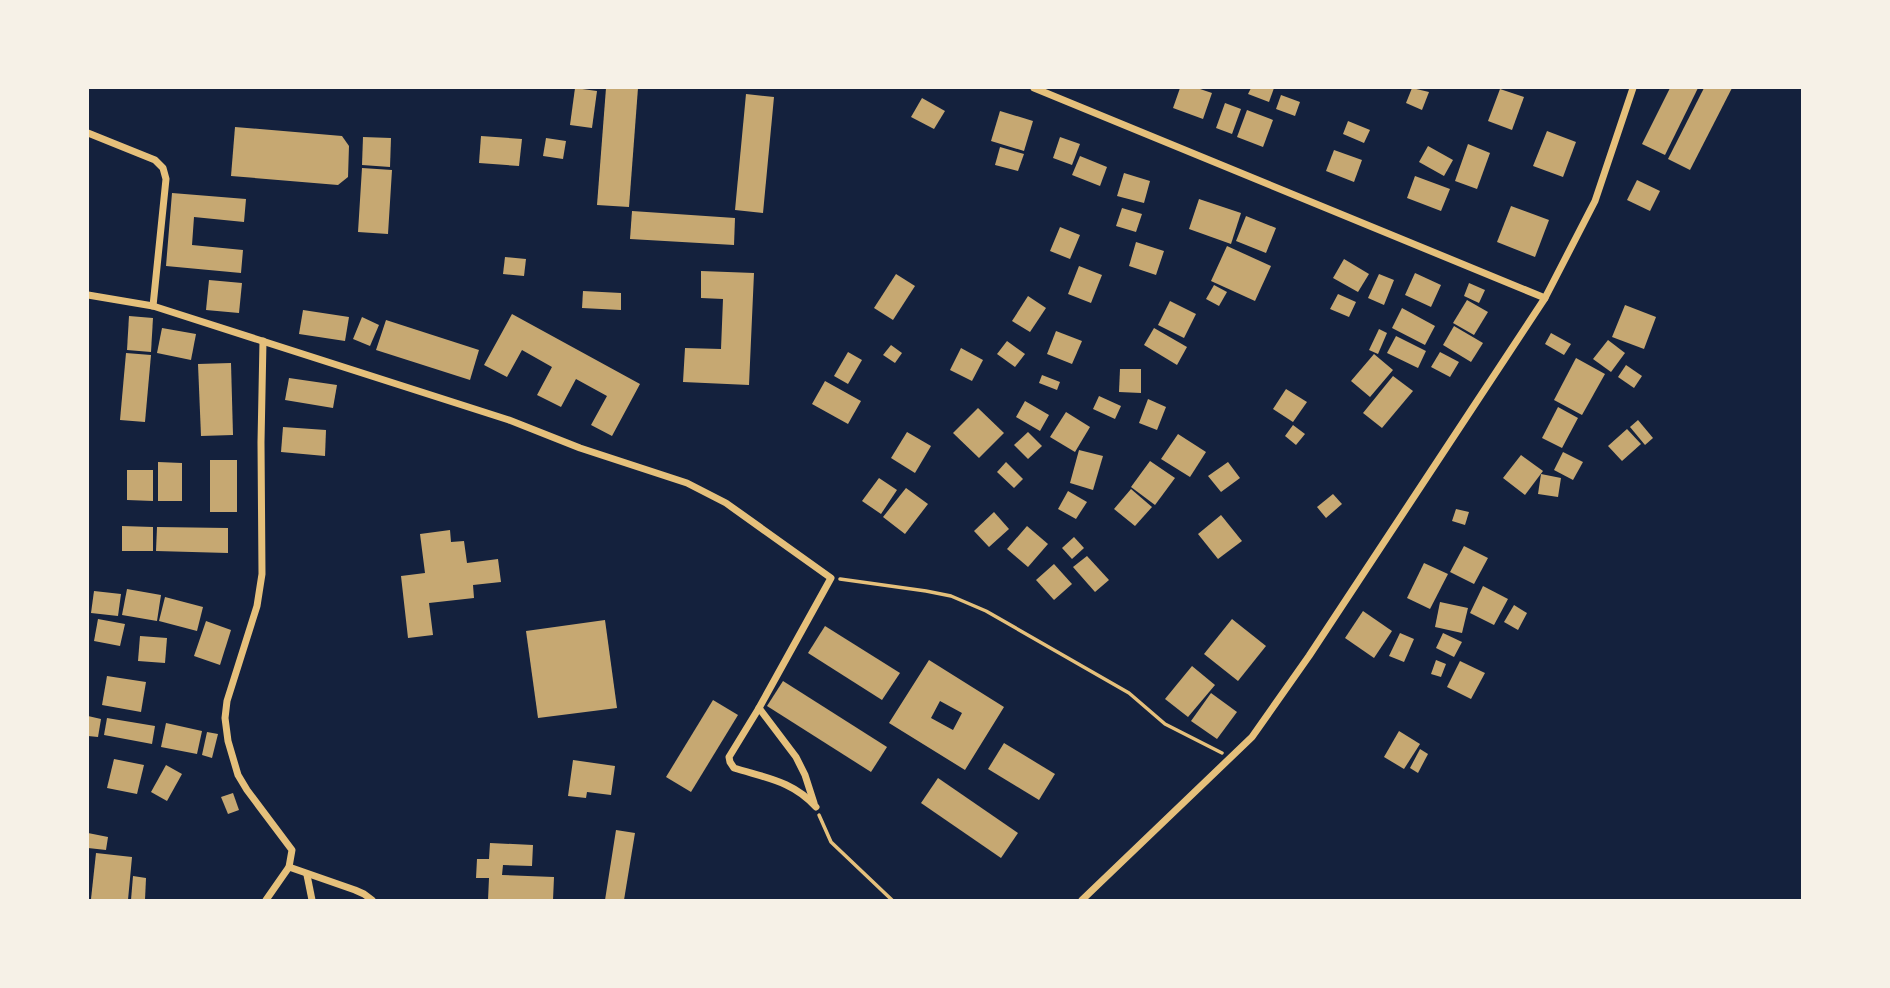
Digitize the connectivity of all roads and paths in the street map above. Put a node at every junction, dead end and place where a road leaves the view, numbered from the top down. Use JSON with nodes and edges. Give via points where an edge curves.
{"nodes":[{"id":1,"x":1034,"y":88,"type":"edge"},
{"id":2,"x":1633,"y":88,"type":"edge"},
{"id":3,"x":88,"y":133,"type":"edge"},
{"id":4,"x":88,"y":295,"type":"edge"},
{"id":5,"x":1545,"y":298,"type":"junction"},
{"id":6,"x":153,"y":306,"type":"junction"},
{"id":7,"x":264,"y":341,"type":"junction"},
{"id":8,"x":831,"y":578,"type":"junction"},
{"id":9,"x":759,"y":708,"type":"junction"},
{"id":10,"x":1230,"y":757,"type":"junction"},
{"id":11,"x":816,"y":807,"type":"junction"},
{"id":12,"x":289,"y":867,"type":"junction"},
{"id":13,"x":307,"y":875,"type":"junction"},
{"id":14,"x":266,"y":901,"type":"edge"},
{"id":15,"x":312,"y":901,"type":"edge"},
{"id":16,"x":372,"y":901,"type":"edge"},
{"id":17,"x":892,"y":901,"type":"edge"},
{"id":18,"x":1082,"y":901,"type":"edge"}],
"edges":[{"from":1,"to":5,"type":"street"},
{"from":2,"to":5,"type":"street","via":[[1595,201]]},
{"from":3,"to":6,"type":"street","via":[[155,160],[163,168],[166,179]]},
{"from":4,"to":6,"type":"street"},
{"from":5,"to":10,"type":"street","via":[[1309,656],[1252,737]]},
{"from":6,"to":7,"type":"street"},
{"from":7,"to":8,"type":"street","via":[[687,483],[726,503]]},
{"from":7,"to":12,"type":"street","via":[[261,574],[257,606],[225,718],[237,775],[292,850]]},
{"from":8,"to":9,"type":"street"},
{"from":8,"to":10,"type":"path","via":[[951,596],[986,611],[1129,692],[1165,724]]},
{"from":9,"to":11,"type":"street","via":[[796,757]]},
{"from":9,"to":11,"type":"street","via":[[731,751],[730,762],[734,768],[792,786]]},
{"from":10,"to":18,"type":"street"},
{"from":11,"to":17,"type":"path","via":[[839,852]]},
{"from":12,"to":13,"type":"street"},
{"from":12,"to":14,"type":"street"},
{"from":13,"to":15,"type":"street"},
{"from":13,"to":16,"type":"street","via":[[355,890]]}]}
